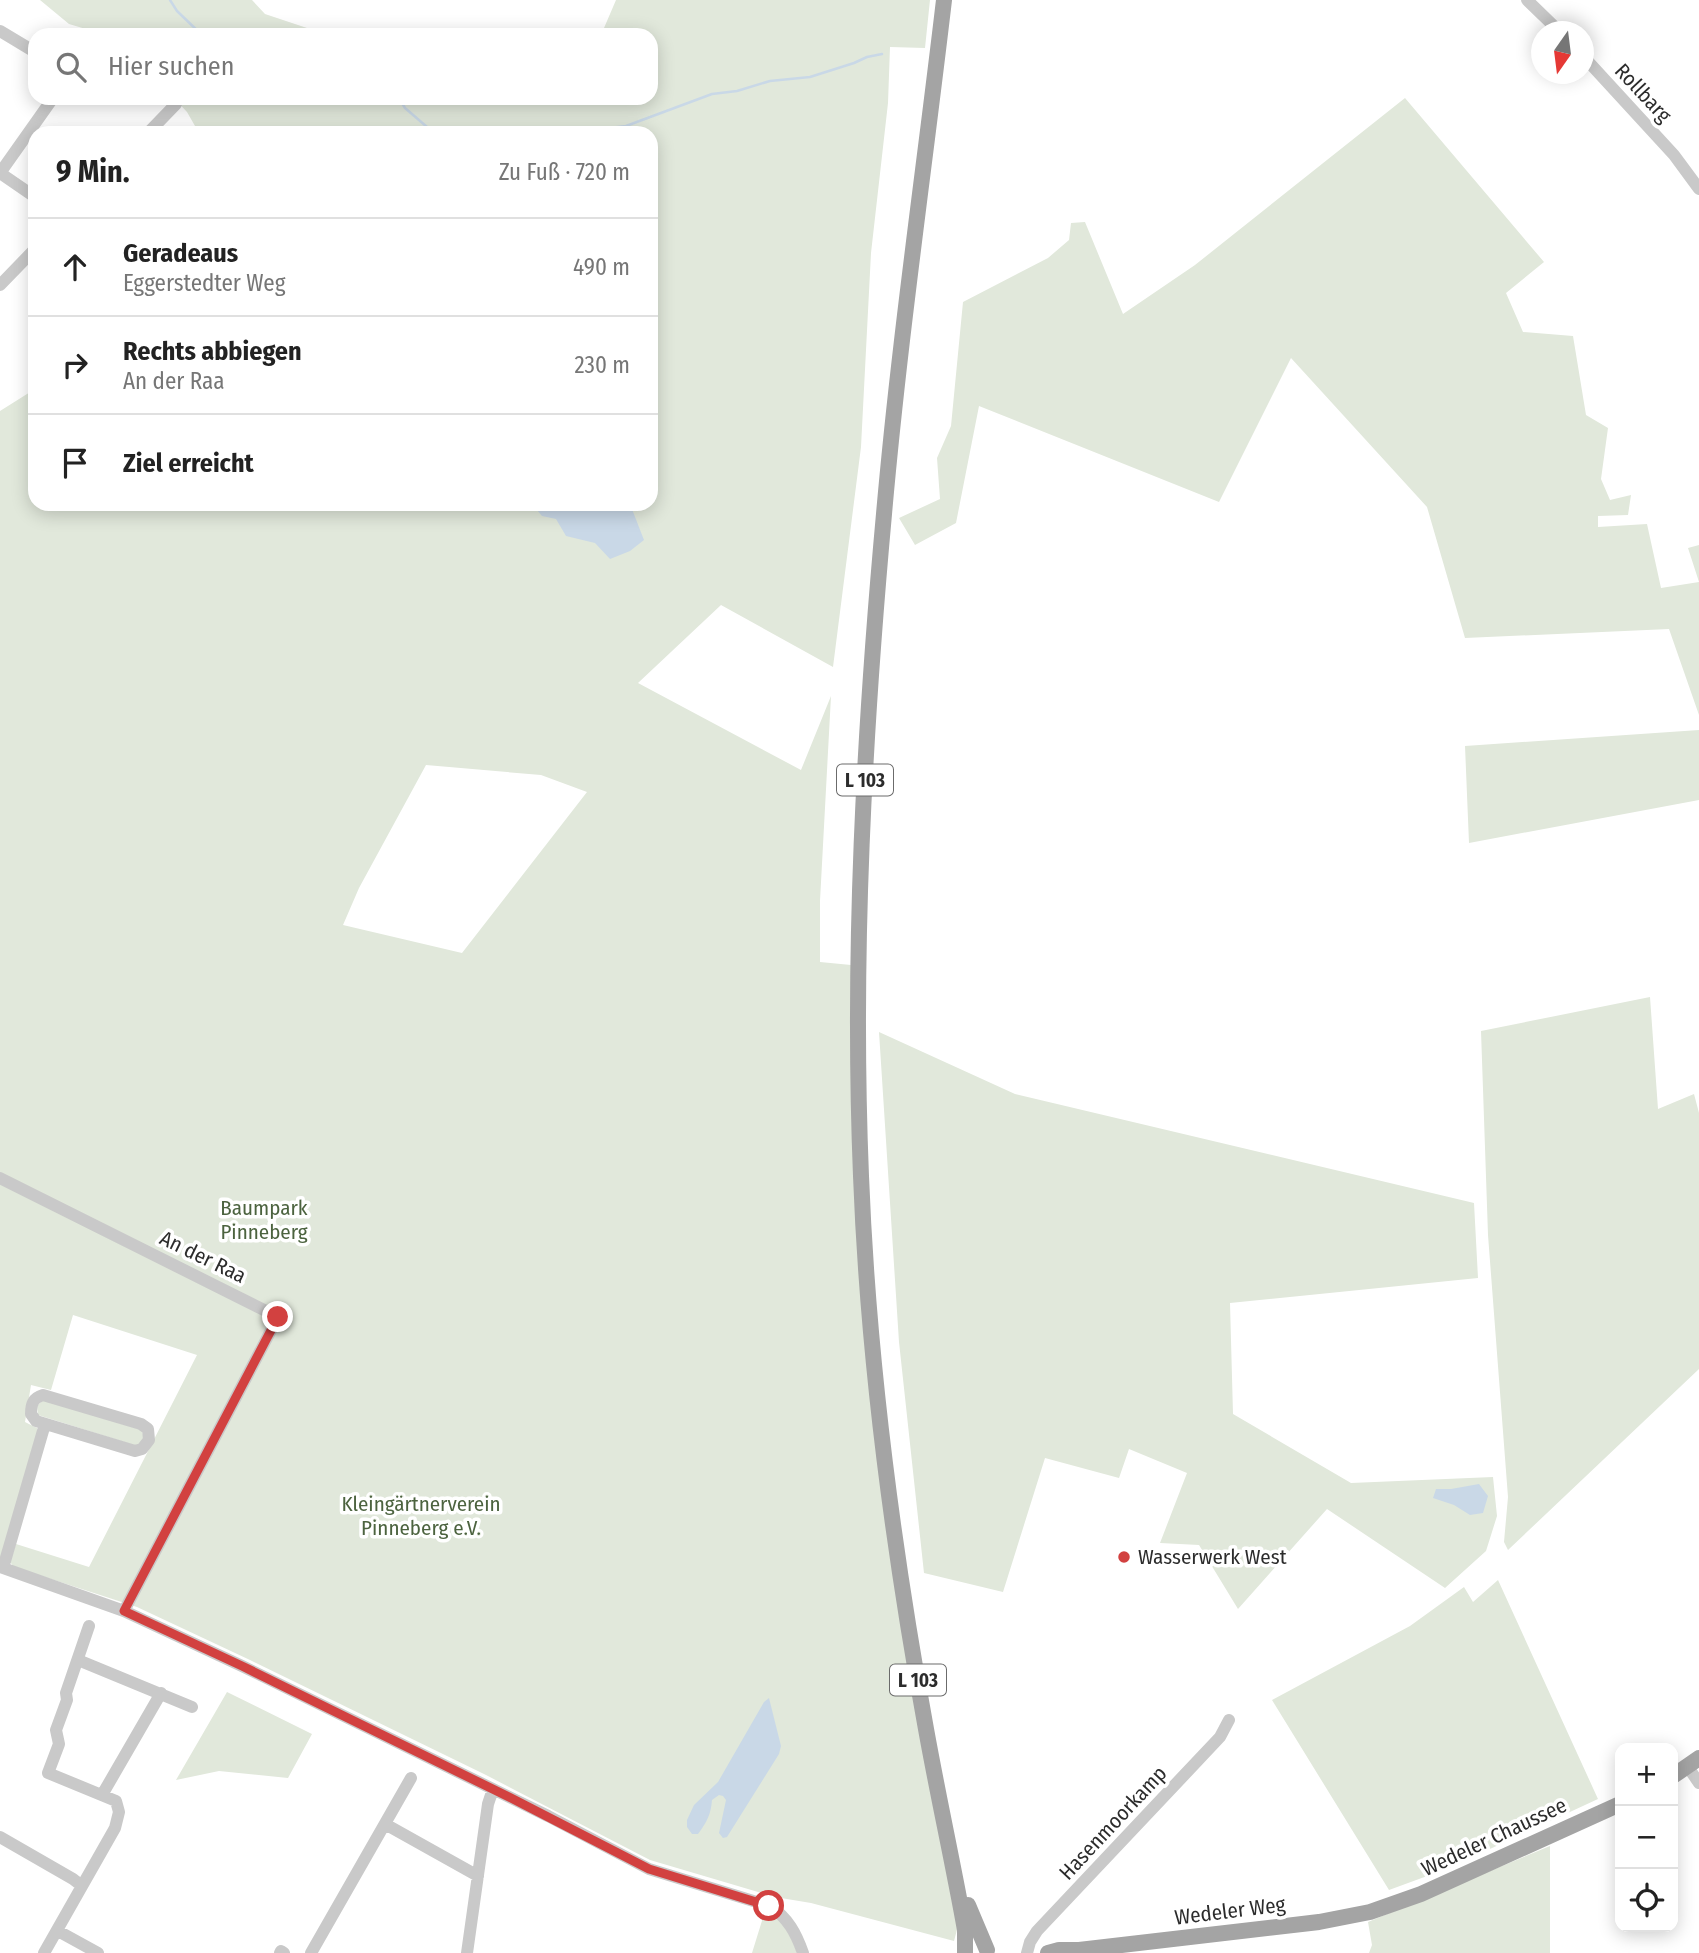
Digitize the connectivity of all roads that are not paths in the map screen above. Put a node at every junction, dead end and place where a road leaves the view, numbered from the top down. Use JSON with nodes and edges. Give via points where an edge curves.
{"nodes":[{"id":1,"x":944,"y":0,"type":"edge"},
{"id":2,"x":1527,"y":0,"type":"edge"},
{"id":3,"x":1549,"y":21,"type":"edge"},
{"id":4,"x":0,"y":31,"type":"edge"},
{"id":5,"x":28,"y":48,"type":"edge"},
{"id":6,"x":1594,"y":68,"type":"edge"},
{"id":7,"x":48,"y":105,"type":"edge"},
{"id":8,"x":175,"y":105,"type":"edge"},
{"id":9,"x":33,"y":126,"type":"edge"},
{"id":10,"x":155,"y":126,"type":"edge"},
{"id":11,"x":28,"y":133,"type":"edge"},
{"id":12,"x":0,"y":173,"type":"edge"},
{"id":13,"x":1699,"y":189,"type":"edge"},
{"id":14,"x":28,"y":192,"type":"edge"},
{"id":15,"x":28,"y":256,"type":"edge"},
{"id":16,"x":0,"y":285,"type":"edge"},
{"id":17,"x":0,"y":1178,"type":"edge"},
{"id":18,"x":45,"y":1424,"type":"junction"},
{"id":19,"x":1,"y":1567,"type":"edge"},
{"id":20,"x":124,"y":1611,"type":"junction"},
{"id":21,"x":89,"y":1626,"type":"dead end"},
{"id":22,"x":78,"y":1660,"type":"junction"},
{"id":23,"x":161,"y":1693,"type":"junction"},
{"id":24,"x":192,"y":1707,"type":"dead end"},
{"id":25,"x":1229,"y":1720,"type":"dead end"},
{"id":26,"x":1694,"y":1763,"type":"edge"},
{"id":27,"x":1678,"y":1773,"type":"edge"},
{"id":28,"x":411,"y":1778,"type":"dead end"},
{"id":29,"x":1699,"y":1783,"type":"edge"},
{"id":30,"x":493,"y":1789,"type":"junction"},
{"id":31,"x":102,"y":1795,"type":"junction"},
{"id":32,"x":1616,"y":1806,"type":"edge"},
{"id":33,"x":385,"y":1824,"type":"junction"},
{"id":34,"x":0,"y":1837,"type":"edge"},
{"id":35,"x":953,"y":1867,"type":"junction"},
{"id":36,"x":478,"y":1877,"type":"junction"},
{"id":37,"x":82,"y":1886,"type":"junction"},
{"id":38,"x":1384,"y":1908,"type":"joint"},
{"id":39,"x":58,"y":1931,"type":"junction"},
{"id":40,"x":990,"y":1952,"type":"edge"},
{"id":41,"x":1076,"y":1952,"type":"edge"},
{"id":42,"x":44,"y":1953,"type":"edge"},
{"id":43,"x":98,"y":1953,"type":"edge"},
{"id":44,"x":311,"y":1953,"type":"edge"},
{"id":45,"x":467,"y":1953,"type":"edge"},
{"id":46,"x":803,"y":1953,"type":"edge"},
{"id":47,"x":965,"y":1953,"type":"edge"},
{"id":48,"x":1027,"y":1953,"type":"edge"},
{"id":49,"x":1048,"y":1953,"type":"edge"}],
"edges":[{"from":1,"to":35,"type":"main road","number":"L 103","via":[[884,512],[859,909],[858,1042],[861,1178],[873,1351],[921,1699]]},
{"from":2,"to":3,"type":"street"},
{"from":4,"to":5,"type":"street"},
{"from":6,"to":13,"type":"street","name":"Rollbarg"},
{"from":7,"to":9,"type":"street"},
{"from":8,"to":10,"type":"street"},
{"from":11,"to":12,"type":"street"},
{"from":12,"to":14,"type":"street"},
{"from":15,"to":16,"type":"street"},
{"from":17,"to":20,"type":"street","name":"An der Raa","via":[[278,1317]]},
{"from":18,"to":18,"type":"street","via":[[135,1451],[149,1440],[148,1429],[141,1424],[43,1395],[31,1404],[31,1414]]},
{"from":18,"to":19,"type":"street"},
{"from":19,"to":20,"type":"street"},
{"from":20,"to":30,"type":"street"},
{"from":21,"to":22,"type":"street"},
{"from":22,"to":23,"type":"street"},
{"from":22,"to":31,"type":"street","via":[[56,1730],[60,1744],[48,1773]]},
{"from":23,"to":24,"type":"street"},
{"from":23,"to":31,"type":"street"},
{"from":25,"to":48,"type":"street","name":"Hasenmoorkamp","via":[[1220,1737],[1037,1931]]},
{"from":26,"to":27,"type":"main road"},
{"from":26,"to":29,"type":"street"},
{"from":28,"to":33,"type":"street"},
{"from":30,"to":36,"type":"street"},
{"from":30,"to":46,"type":"street","via":[[649,1869],[769,1906],[789,1924]]},
{"from":31,"to":37,"type":"street","via":[[116,1801],[119,1812],[115,1828]]},
{"from":32,"to":38,"type":"main road","name":"Wedeler Chaussee"},
{"from":33,"to":36,"type":"street"},
{"from":33,"to":44,"type":"street"},
{"from":34,"to":37,"type":"street"},
{"from":35,"to":40,"type":"main road","number":"L 103"},
{"from":35,"to":47,"type":"main road","number":"L 103"},
{"from":36,"to":45,"type":"street"},
{"from":37,"to":39,"type":"street"},
{"from":38,"to":41,"type":"main road","name":"Wedeler Weg","via":[[1328,1921]]},
{"from":39,"to":42,"type":"street"},
{"from":39,"to":43,"type":"street"},
{"from":40,"to":47,"type":"main road"},
{"from":41,"to":49,"type":"main road","name":"Wedeler Weg"}]}
